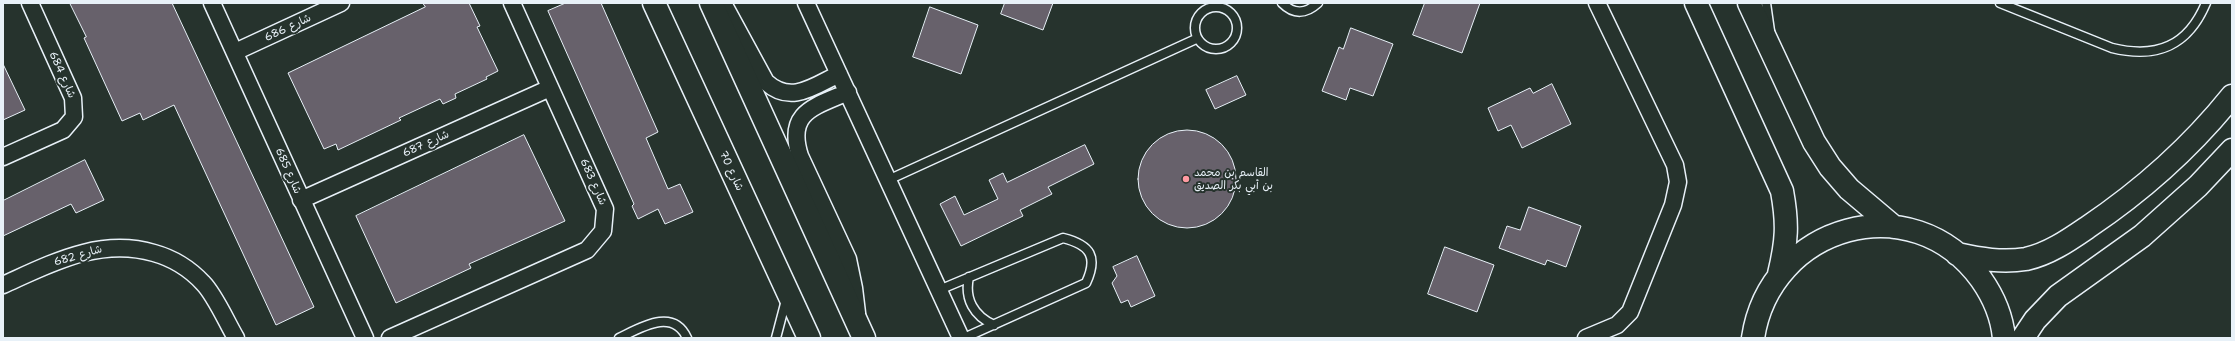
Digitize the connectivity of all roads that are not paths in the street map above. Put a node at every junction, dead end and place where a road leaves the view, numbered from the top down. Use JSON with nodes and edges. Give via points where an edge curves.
{"nodes":[{"id":1,"x":30,"y":3,"type":"edge"},
{"id":2,"x":212,"y":3,"type":"edge"},
{"id":3,"x":341,"y":3,"type":"edge"},
{"id":4,"x":512,"y":3,"type":"edge"},
{"id":5,"x":654,"y":3,"type":"edge"},
{"id":6,"x":711,"y":3,"type":"edge"},
{"id":7,"x":723,"y":3,"type":"edge"},
{"id":8,"x":806,"y":3,"type":"edge"},
{"id":9,"x":1282,"y":3,"type":"edge"},
{"id":10,"x":1318,"y":3,"type":"edge"},
{"id":11,"x":1596,"y":3,"type":"edge"},
{"id":12,"x":1696,"y":3,"type":"edge"},
{"id":13,"x":1749,"y":3,"type":"edge"},
{"id":14,"x":1766,"y":3,"type":"edge"},
{"id":15,"x":2000,"y":3,"type":"edge"},
{"id":16,"x":2206,"y":3,"type":"edge"},
{"id":17,"x":1196,"y":39,"type":"junction"},
{"id":18,"x":1769,"y":46,"type":"junction"},
{"id":19,"x":235,"y":52,"type":"junction"},
{"id":20,"x":839,"y":74,"type":"junction"},
{"id":21,"x":550,"y":88,"type":"junction"},
{"id":22,"x":848,"y":92,"type":"junction"},
{"id":23,"x":2232,"y":96,"type":"edge"},
{"id":24,"x":2232,"y":150,"type":"edge"},
{"id":25,"x":3,"y":157,"type":"edge"},
{"id":26,"x":888,"y":180,"type":"junction"},
{"id":27,"x":301,"y":200,"type":"junction"},
{"id":28,"x":1894,"y":227,"type":"junction"},
{"id":29,"x":1957,"y":254,"type":"junction"},
{"id":30,"x":1779,"y":274,"type":"junction"},
{"id":31,"x":969,"y":277,"type":"junction"},
{"id":32,"x":3,"y":285,"type":"edge"},
{"id":33,"x":939,"y":290,"type":"junction"},
{"id":34,"x":788,"y":293,"type":"junction"},
{"id":35,"x":994,"y":325,"type":"junction"},
{"id":36,"x":861,"y":331,"type":"edge"},
{"id":37,"x":236,"y":338,"type":"edge"},
{"id":38,"x":365,"y":338,"type":"edge"},
{"id":39,"x":390,"y":338,"type":"edge"},
{"id":40,"x":619,"y":338,"type":"edge"},
{"id":41,"x":687,"y":338,"type":"edge"},
{"id":42,"x":776,"y":338,"type":"edge"},
{"id":43,"x":809,"y":338,"type":"edge"},
{"id":44,"x":961,"y":338,"type":"edge"},
{"id":45,"x":964,"y":338,"type":"edge"},
{"id":46,"x":1586,"y":338,"type":"edge"},
{"id":47,"x":1753,"y":338,"type":"edge"},
{"id":48,"x":2004,"y":338,"type":"edge"},
{"id":49,"x":2023,"y":338,"type":"edge"}],
"edges":[{"from":1,"to":25,"type":"street","name":"شارع 684","via":[[73,98],[74,117],[62,130]]},
{"from":2,"to":19,"type":"street","name":"شارع 685"},
{"from":3,"to":19,"type":"street","name":"شارع 686"},
{"from":4,"to":21,"type":"street","name":"شارع 683"},
{"from":5,"to":34,"type":"main road","name":"شارع 70"},
{"from":6,"to":36,"type":"main road"},
{"from":7,"to":20,"type":"street","via":[[771,87],[784,93],[799,93]]},
{"from":8,"to":20,"type":"street"},
{"from":9,"to":10,"type":"lane","via":[[1288,9],[1299,13],[1310,10]]},
{"from":11,"to":46,"type":"street","via":[[1675,165],[1678,182],[1673,205],[1630,312],[1616,325]]},
{"from":12,"to":30,"type":"main road","via":[[1782,191],[1787,218],[1786,246]]},
{"from":13,"to":18,"type":"main road"},
{"from":14,"to":18,"type":"lane","via":[[1770,26]]},
{"from":15,"to":16,"type":"lane","via":[[2112,48],[2131,53],[2151,52],[2170,46],[2181,39],[2199,20]]},
{"from":17,"to":17,"type":"lane","via":[[1204,47],[1215,50],[1226,48],[1234,40],[1237,29],[1235,18],[1227,10],[1216,7],[1205,9],[1197,17],[1194,28]]},
{"from":17,"to":26,"type":"lane"},
{"from":18,"to":28,"type":"main road","via":[[1814,142],[1830,167],[1848,189]]},
{"from":19,"to":27,"type":"street","name":"شارع 685"},
{"from":20,"to":22,"type":"street"},
{"from":21,"to":27,"type":"street","name":"شارع 687"},
{"from":21,"to":39,"type":"street","name":"شارع 683","via":[[605,209],[603,231],[587,250]]},
{"from":22,"to":26,"type":"street"},
{"from":22,"to":36,"type":"street","via":[[809,109],[798,123],[794,140],[848,259]]},
{"from":23,"to":29,"type":"main road","via":[[2183,151],[2148,183],[2071,239],[2050,251],[2027,258],[2004,261]]},
{"from":24,"to":49,"type":"main road","via":[[2198,186],[2142,236],[2058,296],[2035,320]]},
{"from":26,"to":33,"type":"street"},
{"from":27,"to":38,"type":"street","name":"شارع 685"},
{"from":28,"to":29,"type":"main road","via":[[1927,236]]},
{"from":28,"to":30,"type":"main road","via":[[1862,227],[1830,235],[1803,251]]},
{"from":29,"to":48,"type":"main road","via":[[1974,270],[1987,288],[1997,309]]},
{"from":30,"to":47,"type":"main road","via":[[1765,296],[1755,321]]},
{"from":31,"to":33,"type":"lane"},
{"from":31,"to":35,"type":"lane","via":[[967,292],[972,306],[985,321]]},
{"from":31,"to":35,"type":"lane","via":[[1063,238],[1079,242],[1090,254],[1092,270],[1086,283]]},
{"from":32,"to":37,"type":"street","name":"شارع 682","via":[[63,258],[99,248],[139,249],[168,257],[204,283]]},
{"from":33,"to":44,"type":"street"},
{"from":34,"to":42,"type":"lane"},
{"from":34,"to":43,"type":"main road","name":"شارع 70"},
{"from":35,"to":45,"type":"lane"},
{"from":40,"to":41,"type":"lane","via":[[656,321],[666,321],[678,327]]}]}
